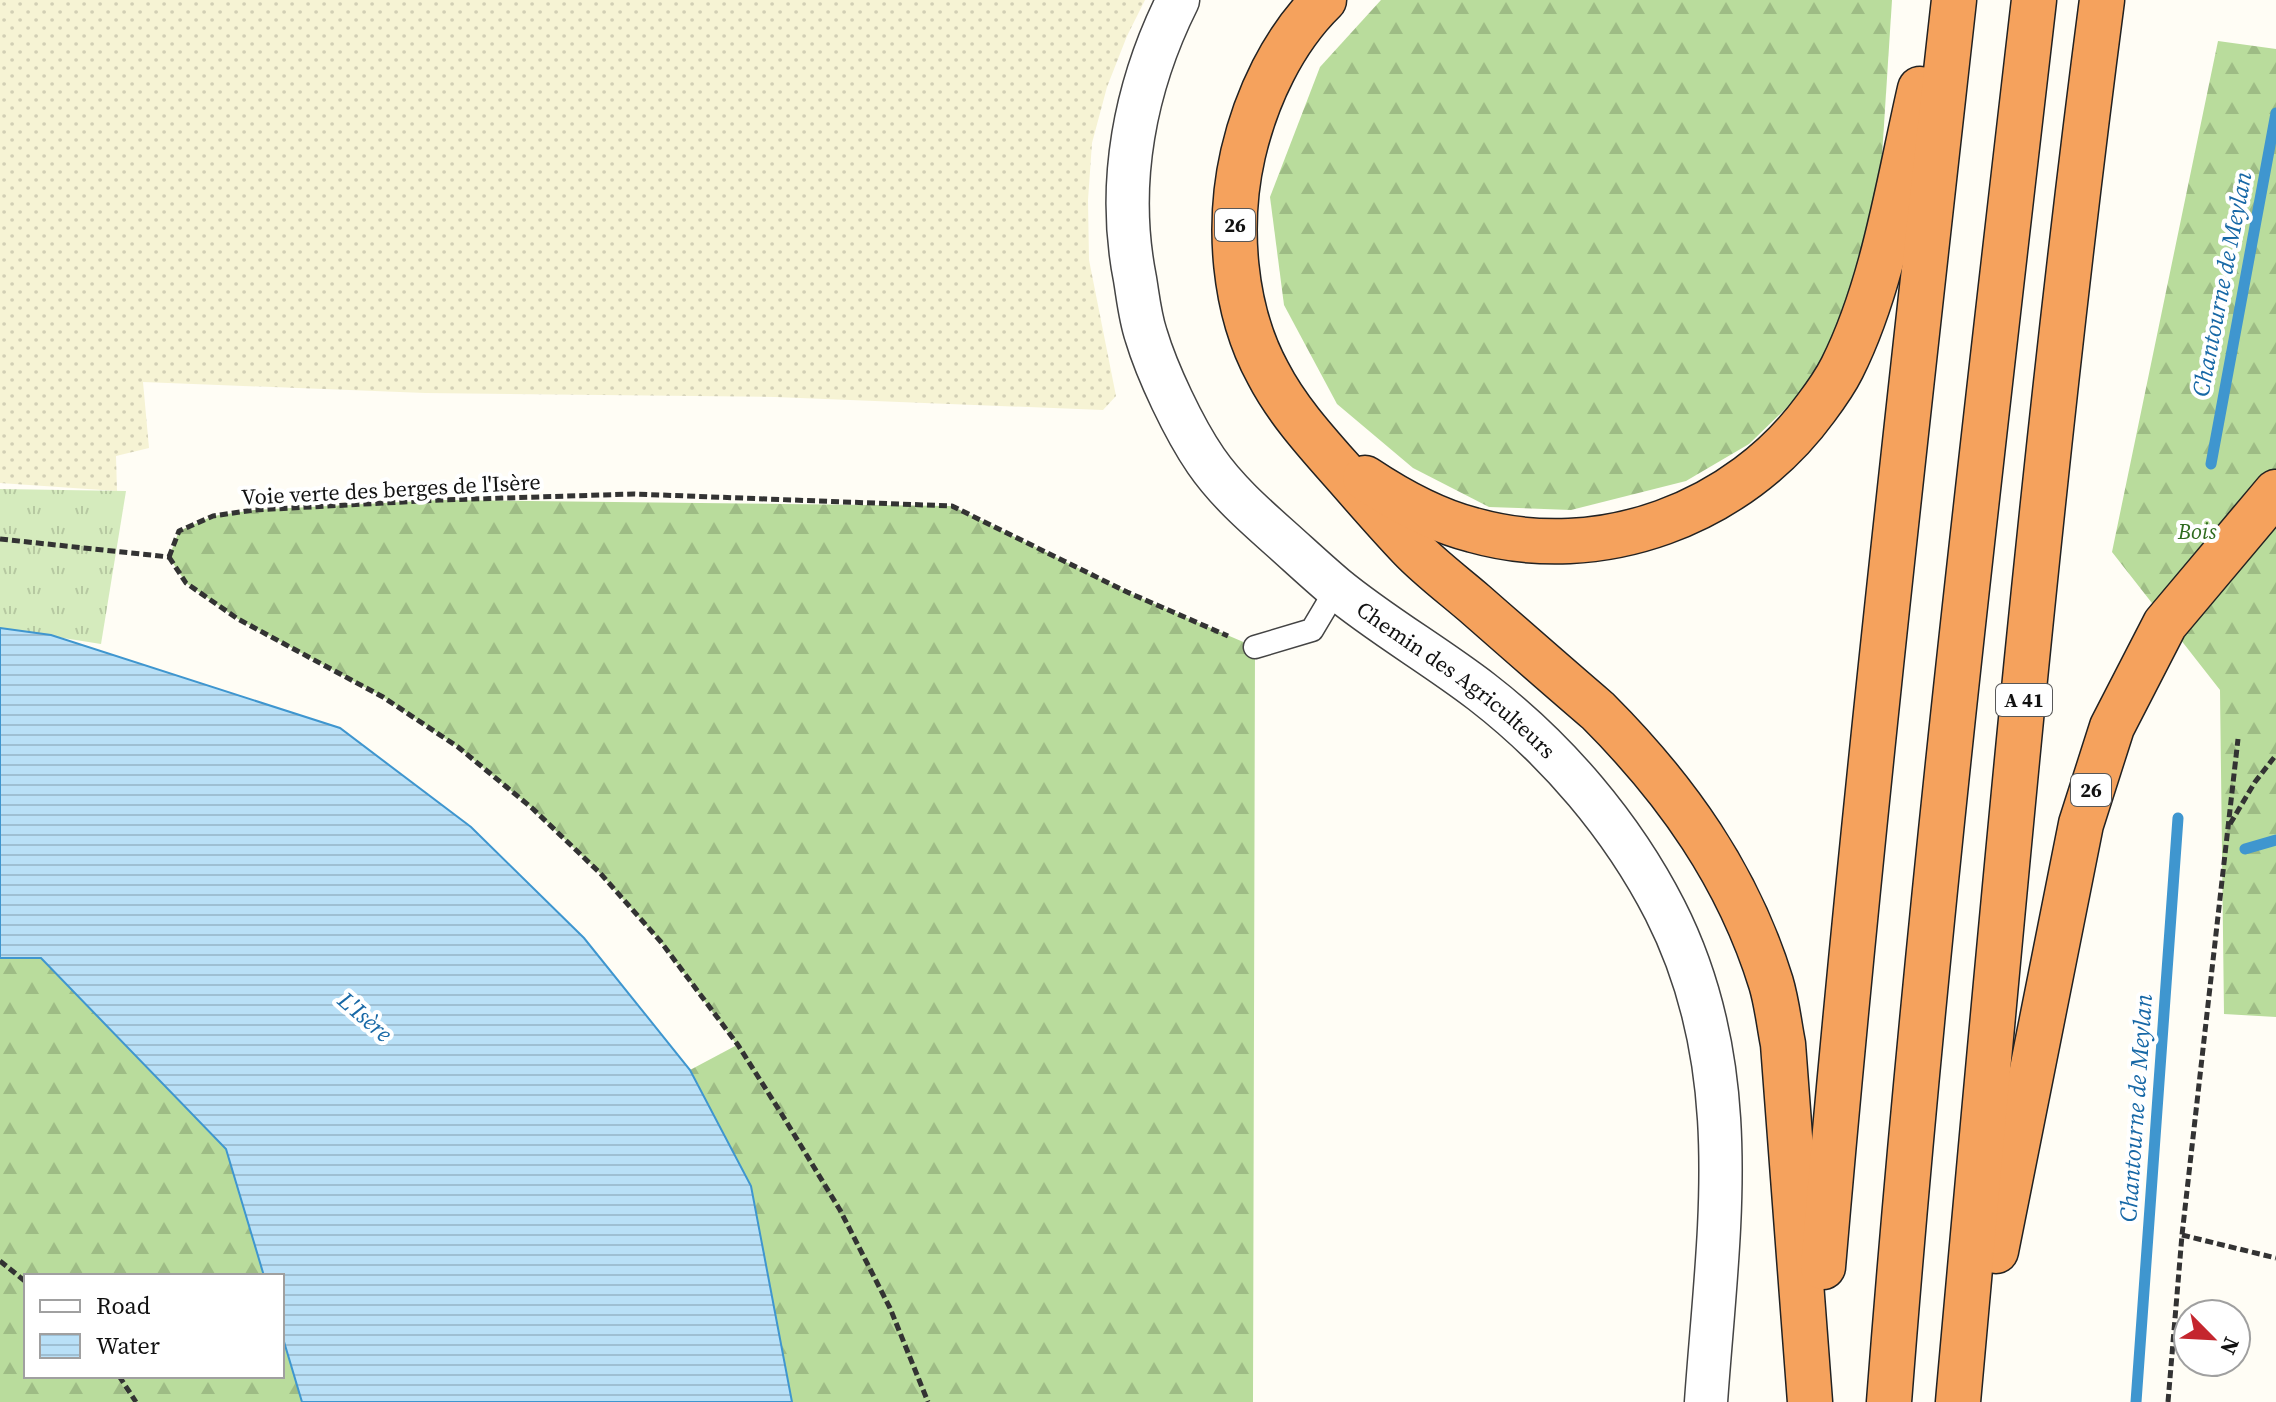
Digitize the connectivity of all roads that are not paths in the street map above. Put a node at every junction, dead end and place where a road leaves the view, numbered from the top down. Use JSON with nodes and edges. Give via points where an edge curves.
{"nodes":[{"id":1,"x":1178,"y":0,"type":"edge"},
{"id":2,"x":1324,"y":0,"type":"edge"},
{"id":3,"x":1941,"y":0,"type":"edge"},
{"id":4,"x":1954,"y":0,"type":"edge"},
{"id":5,"x":2034,"y":0,"type":"edge"},
{"id":6,"x":2102,"y":0,"type":"edge"},
{"id":7,"x":1323,"y":450,"type":"junction"},
{"id":8,"x":2276,"y":492,"type":"edge"},
{"id":9,"x":1337,"y":588,"type":"junction"},
{"id":10,"x":1255,"y":647,"type":"dead end"},
{"id":11,"x":1706,"y":1402,"type":"edge"},
{"id":12,"x":1810,"y":1402,"type":"edge"},
{"id":13,"x":1889,"y":1402,"type":"edge"},
{"id":14,"x":1958,"y":1402,"type":"edge"},
{"id":15,"x":1965,"y":1402,"type":"edge"}],
"edges":[{"from":1,"to":9,"type":"street","name":"Chemin des Agriculteurs","via":[[1143,86],[1129,157],[1131,260],[1146,336],[1179,414],[1207,462],[1245,507]]},
{"from":2,"to":7,"type":"highway","number":"26","via":[[1294,36],[1260,98],[1247,135],[1235,207],[1240,292],[1252,334],[1267,372]]},
{"from":3,"to":7,"type":"highway","via":[[1861,328],[1841,372],[1795,436],[1736,487],[1702,507],[1630,532],[1585,541],[1508,538],[1441,520]]},
{"from":4,"to":12,"type":"highway","via":[[1843,1025]]},
{"from":5,"to":13,"type":"highway","via":[[1940,837]]},
{"from":6,"to":14,"type":"highway","number":"A 41","via":[[2006,872]]},
{"from":7,"to":12,"type":"highway","via":[[1411,548],[1620,733],[1672,793],[1730,881],[1772,986],[1783,1044]]},
{"from":8,"to":15,"type":"highway","number":"26","via":[[2165,624],[2112,727],[2098,767],[2081,824]]},
{"from":9,"to":10,"type":"lane","via":[[1312,630]]},
{"from":9,"to":11,"type":"street","name":"Chemin des Agriculteurs","via":[[1482,692],[1566,767],[1640,864],[1677,935],[1701,1000],[1720,1104],[1722,1176]]}]}
